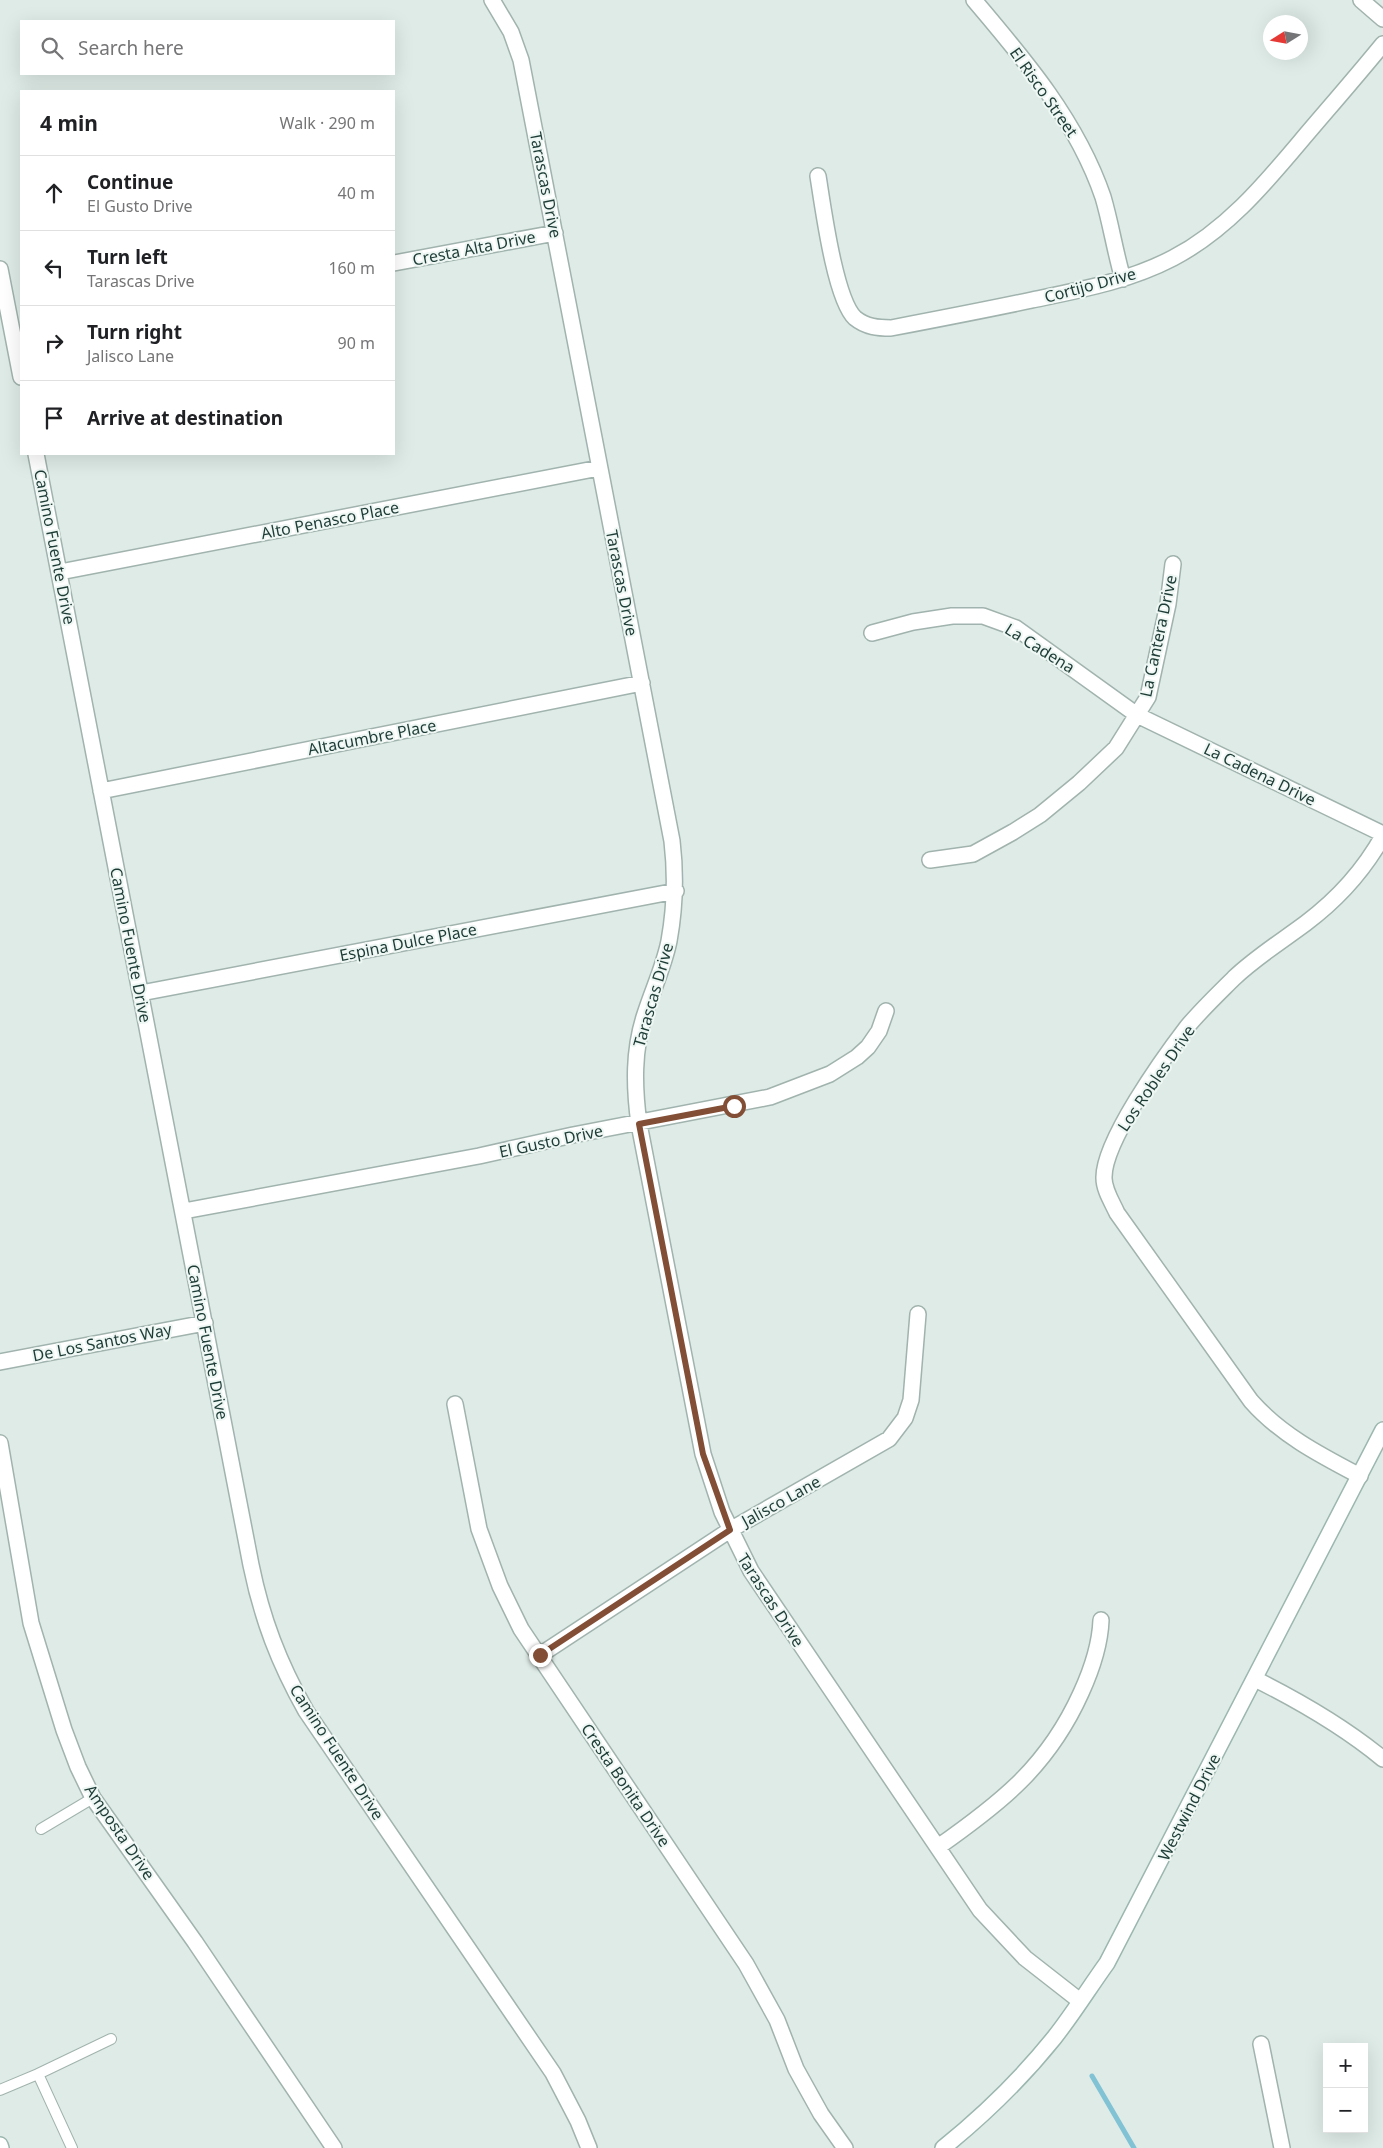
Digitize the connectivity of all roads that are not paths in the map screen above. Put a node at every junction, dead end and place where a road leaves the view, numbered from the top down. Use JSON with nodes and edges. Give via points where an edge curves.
{"nodes":[{"id":1,"x":492,"y":0,"type":"edge"},
{"id":2,"x":974,"y":0,"type":"edge"},
{"id":3,"x":1361,"y":0,"type":"edge"},
{"id":4,"x":1383,"y":19,"type":"edge"},
{"id":5,"x":1383,"y":44,"type":"edge"},
{"id":6,"x":818,"y":176,"type":"dead end"},
{"id":7,"x":555,"y":233,"type":"junction"},
{"id":8,"x":395,"y":264,"type":"edge"},
{"id":9,"x":0,"y":268,"type":"edge"},
{"id":10,"x":1123,"y":279,"type":"junction"},
{"id":11,"x":12,"y":338,"type":"edge"},
{"id":12,"x":20,"y":373,"type":"edge"},
{"id":13,"x":36,"y":455,"type":"edge"},
{"id":14,"x":600,"y":468,"type":"junction"},
{"id":15,"x":1173,"y":564,"type":"dead end"},
{"id":16,"x":60,"y":572,"type":"junction"},
{"id":17,"x":872,"y":633,"type":"dead end"},
{"id":18,"x":642,"y":683,"type":"junction"},
{"id":19,"x":1138,"y":714,"type":"junction"},
{"id":20,"x":101,"y":791,"type":"junction"},
{"id":21,"x":1383,"y":835,"type":"edge"},
{"id":22,"x":930,"y":860,"type":"dead end"},
{"id":23,"x":676,"y":891,"type":"junction"},
{"id":24,"x":141,"y":993,"type":"junction"},
{"id":25,"x":886,"y":1011,"type":"dead end"},
{"id":26,"x":639,"y":1124,"type":"junction"},
{"id":27,"x":184,"y":1211,"type":"junction"},
{"id":28,"x":918,"y":1314,"type":"dead end"},
{"id":29,"x":204,"y":1324,"type":"junction"},
{"id":30,"x":0,"y":1362,"type":"edge"},
{"id":31,"x":455,"y":1404,"type":"dead end"},
{"id":32,"x":1383,"y":1430,"type":"edge"},
{"id":33,"x":0,"y":1443,"type":"edge"},
{"id":34,"x":1360,"y":1476,"type":"junction"},
{"id":35,"x":730,"y":1530,"type":"junction"},
{"id":36,"x":1101,"y":1620,"type":"dead end"},
{"id":37,"x":540,"y":1655,"type":"junction"},
{"id":38,"x":1255,"y":1679,"type":"junction"},
{"id":39,"x":1383,"y":1759,"type":"edge"},
{"id":40,"x":93,"y":1798,"type":"junction"},
{"id":41,"x":41,"y":1829,"type":"dead end"},
{"id":42,"x":938,"y":1847,"type":"junction"},
{"id":43,"x":1080,"y":2001,"type":"junction"},
{"id":44,"x":111,"y":2039,"type":"dead end"},
{"id":45,"x":1261,"y":2044,"type":"dead end"},
{"id":46,"x":38,"y":2074,"type":"junction"},
{"id":47,"x":0,"y":2090,"type":"edge"},
{"id":48,"x":72,"y":2148,"type":"edge"},
{"id":49,"x":334,"y":2148,"type":"edge"},
{"id":50,"x":588,"y":2148,"type":"edge"},
{"id":51,"x":845,"y":2148,"type":"edge"},
{"id":52,"x":943,"y":2148,"type":"edge"},
{"id":53,"x":1282,"y":2148,"type":"edge"}],
"edges":[{"from":1,"to":7,"type":"street","name":"Tarascas Drive","via":[[507,25],[521,60]]},
{"from":2,"to":10,"type":"street","name":"El Risco Street","via":[[1052,97],[1077,138],[1103,198]]},
{"from":3,"to":4,"type":"street"},
{"from":5,"to":10,"type":"street","name":"Cortijo Drive","via":[[1244,206],[1186,251]]},
{"from":6,"to":10,"type":"street","name":"Cortijo Drive","via":[[839,287],[846,307],[855,318],[873,327],[891,328],[938,319]]},
{"from":7,"to":8,"type":"street","name":"Cresta Alta Drive"},
{"from":7,"to":14,"type":"street","name":"Tarascas Drive"},
{"from":9,"to":11,"type":"street"},
{"from":11,"to":12,"type":"street"},
{"from":13,"to":16,"type":"street","name":"Camino Fuente Drive"},
{"from":14,"to":16,"type":"street","name":"Alto Penasco Place"},
{"from":14,"to":18,"type":"street","name":"Tarascas Drive"},
{"from":15,"to":19,"type":"street","name":"La Cantera Drive","via":[[1148,697]]},
{"from":16,"to":20,"type":"street","name":"Camino Fuente Drive"},
{"from":17,"to":19,"type":"street","name":"La Cadena","via":[[912,622],[952,616],[983,616],[1016,628]]},
{"from":18,"to":20,"type":"street","name":"Altacumbre Place"},
{"from":18,"to":23,"type":"street","name":"Tarascas Drive","via":[[672,842]]},
{"from":19,"to":21,"type":"street","name":"La Cadena Drive"},
{"from":19,"to":22,"type":"street","name":"La Cantera Drive","via":[[1116,748],[1040,815],[973,854]]},
{"from":20,"to":24,"type":"street","name":"Camino Fuente Drive"},
{"from":21,"to":34,"type":"street","name":"Los Robles Drive","via":[[1371,857],[1350,883],[1307,922],[1235,977],[1188,1026],[1137,1100],[1115,1140],[1105,1164],[1104,1178],[1117,1213],[1251,1401],[1294,1438]]},
{"from":23,"to":24,"type":"street","name":"Espina Dulce Place"},
{"from":23,"to":26,"type":"street","name":"Tarascas Drive","via":[[664,961],[637,1048],[634,1092]]},
{"from":24,"to":27,"type":"street","name":"Camino Fuente Drive"},
{"from":25,"to":26,"type":"street","name":"El Gusto Drive","via":[[868,1047],[822,1078],[770,1098]]},
{"from":26,"to":27,"type":"street","name":"El Gusto Drive"},
{"from":26,"to":35,"type":"street","name":"Tarascas Drive","via":[[703,1454]]},
{"from":27,"to":29,"type":"street","name":"Camino Fuente Drive"},
{"from":28,"to":35,"type":"street","name":"Jalisco Lane","via":[[911,1400],[900,1427],[870,1451]]},
{"from":29,"to":30,"type":"street","name":"De Los Santos Way"},
{"from":29,"to":50,"type":"street","name":"Camino Fuente Drive","via":[[258,1600],[285,1673],[306,1711],[553,2073]]},
{"from":31,"to":37,"type":"street","name":"Cresta Bonita Drive","via":[[478,1529],[521,1629]]},
{"from":32,"to":34,"type":"street","name":"Westwind Drive"},
{"from":33,"to":40,"type":"street","name":"Amposta Drive","via":[[31,1623],[64,1730]]},
{"from":34,"to":38,"type":"street","name":"Westwind Drive"},
{"from":35,"to":37,"type":"street","name":"Jalisco Lane"},
{"from":35,"to":42,"type":"street","name":"Tarascas Drive","via":[[751,1571]]},
{"from":36,"to":42,"type":"street","via":[[1092,1671],[1068,1722],[1045,1755],[997,1804]]},
{"from":37,"to":51,"type":"street","name":"Cresta Bonita Drive","via":[[746,1964],[777,2020],[796,2069]]},
{"from":38,"to":39,"type":"street","via":[[1326,1717]]},
{"from":38,"to":43,"type":"street","name":"Westwind Drive","via":[[1128,1925],[1107,1963]]},
{"from":40,"to":41,"type":"lane"},
{"from":40,"to":49,"type":"street","name":"Amposta Drive"},
{"from":42,"to":43,"type":"street","name":"Tarascas Drive","via":[[996,1929],[1025,1958]]},
{"from":43,"to":52,"type":"street","name":"Westwind Drive","via":[[1036,2060],[994,2104]]},
{"from":44,"to":46,"type":"lane"},
{"from":45,"to":53,"type":"street"},
{"from":46,"to":47,"type":"lane"},
{"from":46,"to":48,"type":"lane"}]}
